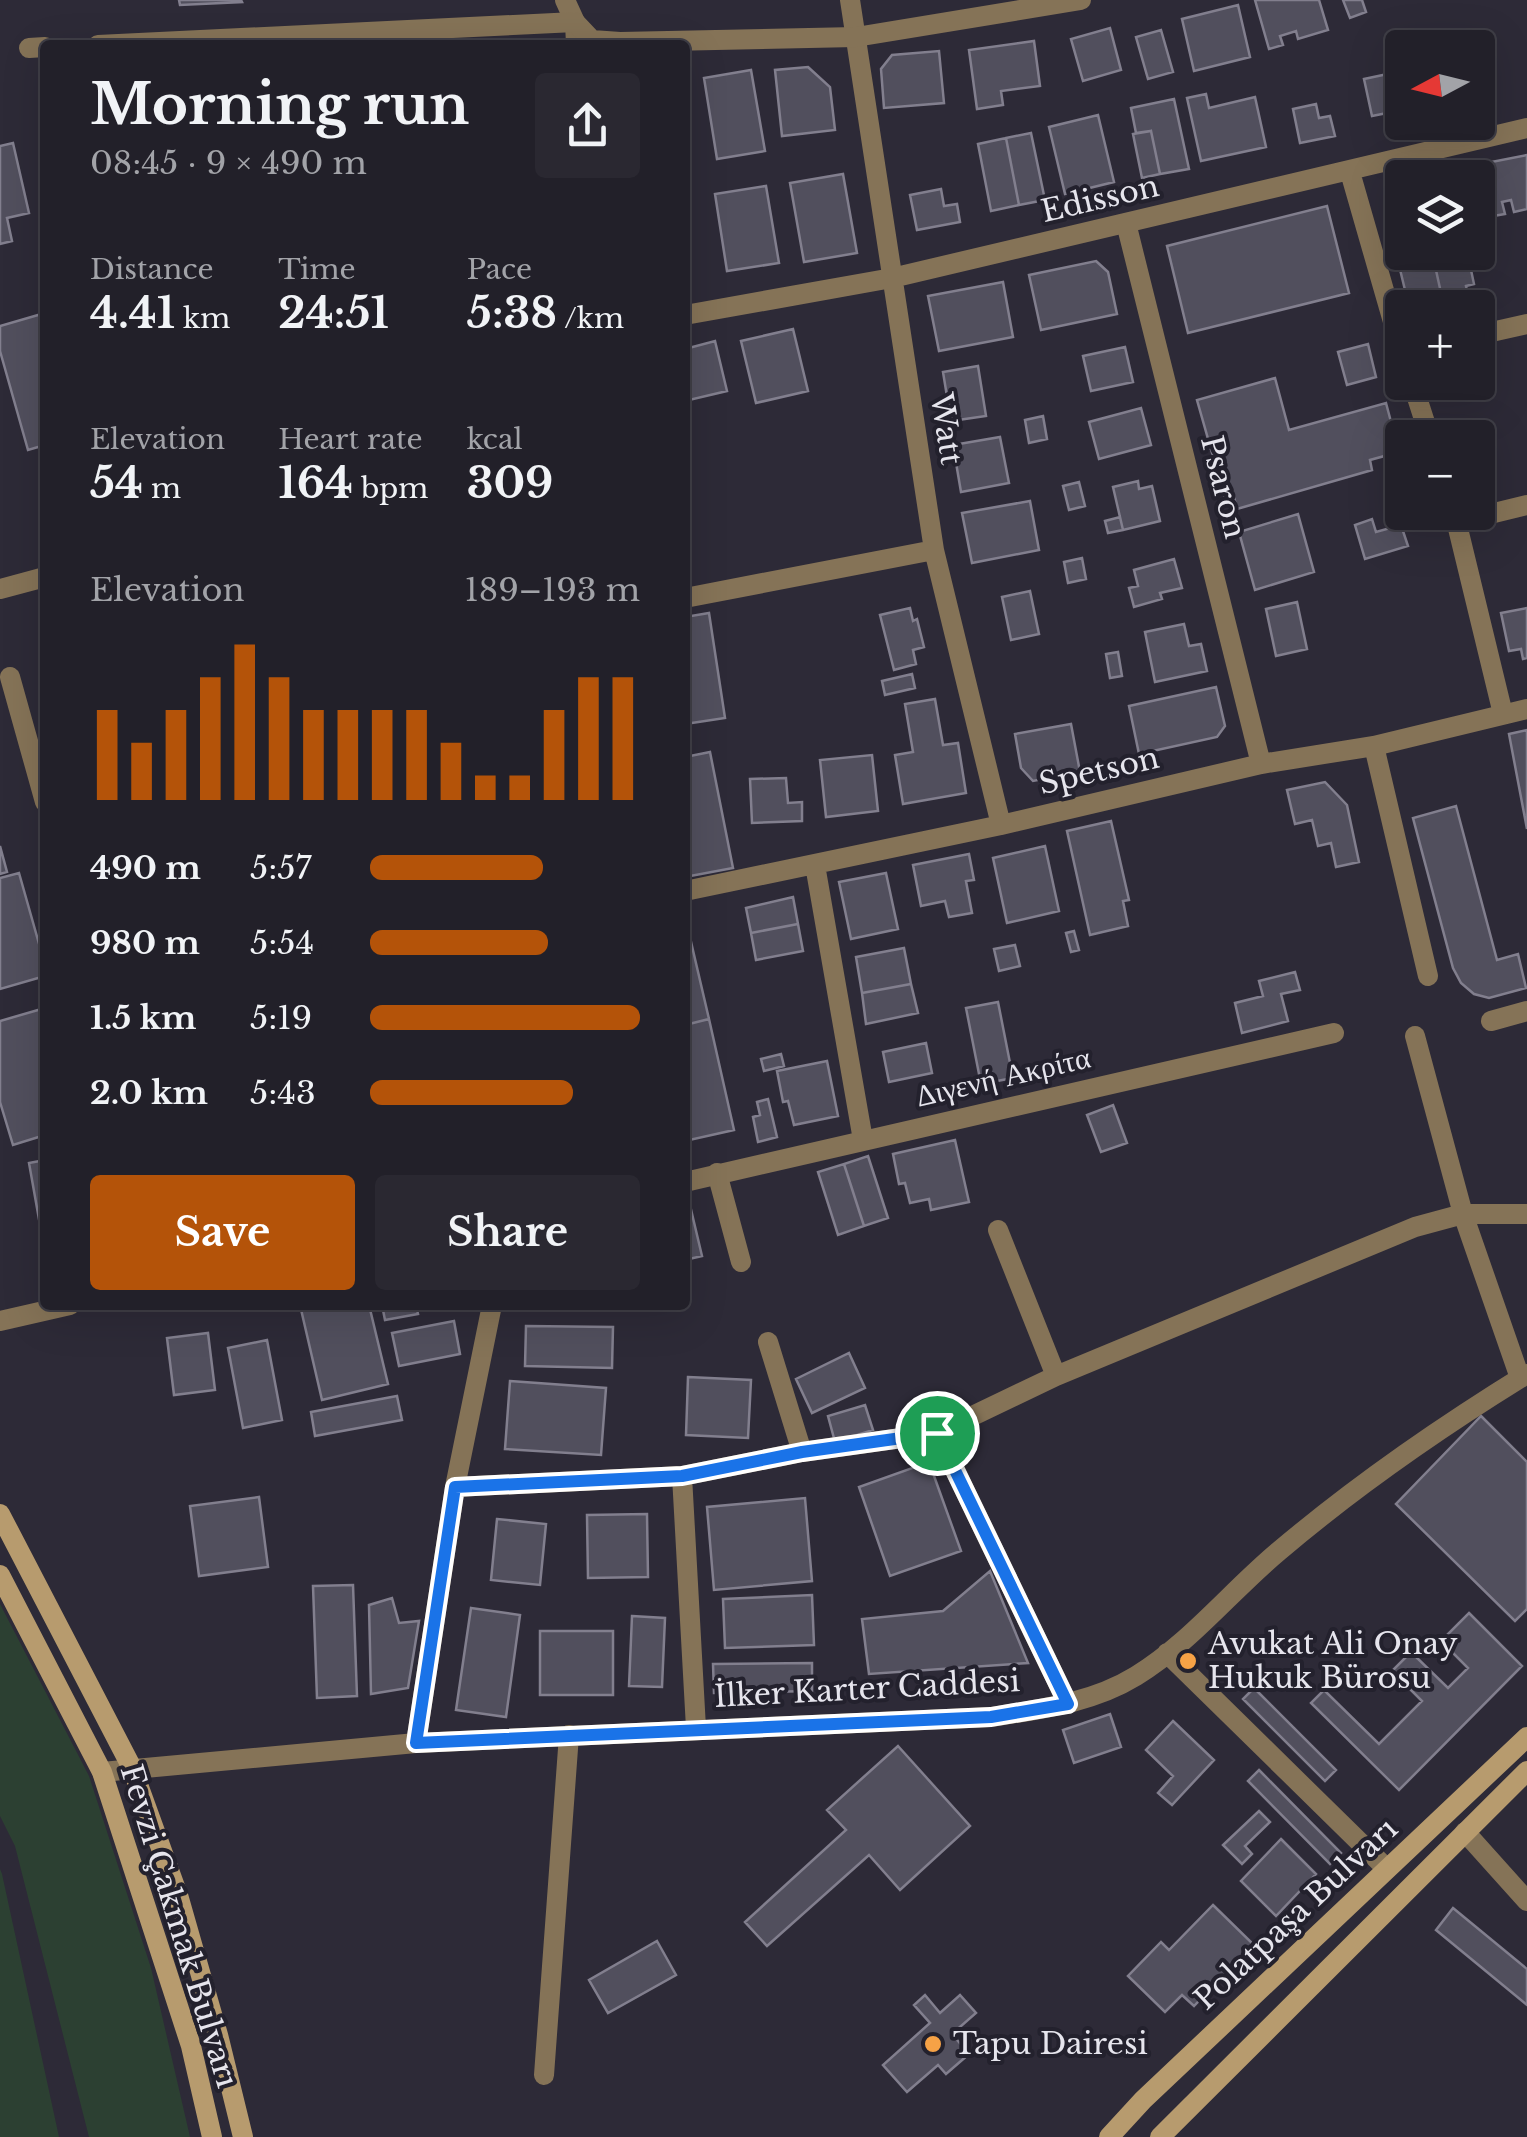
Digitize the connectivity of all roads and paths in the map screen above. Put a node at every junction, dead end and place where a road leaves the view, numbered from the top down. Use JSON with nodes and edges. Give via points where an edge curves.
{"nodes":[{"id":1,"x":565,"y":0,"type":"edge"},
{"id":2,"x":850,"y":0,"type":"edge"},
{"id":3,"x":1081,"y":0,"type":"edge"},
{"id":4,"x":575,"y":22,"type":"junction"},
{"id":5,"x":856,"y":37,"type":"junction"},
{"id":6,"x":202,"y":40,"type":"edge"},
{"id":7,"x":576,"y":40,"type":"edge"},
{"id":8,"x":592,"y":40,"type":"edge"},
{"id":9,"x":690,"y":41,"type":"edge"},
{"id":10,"x":1527,"y":128,"type":"edge"},
{"id":11,"x":1350,"y":172,"type":"junction"},
{"id":12,"x":1126,"y":223,"type":"junction"},
{"id":13,"x":892,"y":278,"type":"junction"},
{"id":14,"x":1385,"y":293,"type":"edge"},
{"id":15,"x":690,"y":314,"type":"edge"},
{"id":16,"x":1527,"y":324,"type":"edge"},
{"id":17,"x":1495,"y":331,"type":"edge"},
{"id":18,"x":1527,"y":506,"type":"edge"},
{"id":19,"x":1495,"y":511,"type":"edge"},
{"id":20,"x":1458,"y":530,"type":"edge"},
{"id":21,"x":934,"y":550,"type":"junction"},
{"id":22,"x":40,"y":578,"type":"edge"},
{"id":23,"x":0,"y":589,"type":"edge"},
{"id":24,"x":690,"y":597,"type":"edge"},
{"id":25,"x":10,"y":677,"type":"dead end"},
{"id":26,"x":1527,"y":709,"type":"edge"},
{"id":27,"x":1504,"y":714,"type":"junction"},
{"id":28,"x":1374,"y":746,"type":"junction"},
{"id":29,"x":1262,"y":764,"type":"junction"},
{"id":30,"x":40,"y":784,"type":"edge"},
{"id":31,"x":1001,"y":825,"type":"junction"},
{"id":32,"x":816,"y":864,"type":"junction"},
{"id":33,"x":690,"y":889,"type":"edge"},
{"id":34,"x":1428,"y":976,"type":"dead end"},
{"id":35,"x":1527,"y":1011,"type":"edge"},
{"id":36,"x":1491,"y":1021,"type":"dead end"},
{"id":37,"x":1334,"y":1032,"type":"dead end"},
{"id":38,"x":1415,"y":1036,"type":"dead end"},
{"id":39,"x":863,"y":1140,"type":"junction"},
{"id":40,"x":717,"y":1173,"type":"junction"},
{"id":41,"x":690,"y":1181,"type":"edge"},
{"id":42,"x":1463,"y":1214,"type":"junction"},
{"id":43,"x":1527,"y":1214,"type":"edge"},
{"id":44,"x":998,"y":1230,"type":"dead end"},
{"id":45,"x":741,"y":1262,"type":"dead end"},
{"id":46,"x":48,"y":1310,"type":"edge"},
{"id":47,"x":491,"y":1310,"type":"edge"},
{"id":48,"x":0,"y":1321,"type":"edge"},
{"id":49,"x":768,"y":1342,"type":"dead end"},
{"id":50,"x":1056,"y":1376,"type":"junction"},
{"id":51,"x":1524,"y":1376,"type":"edge"},
{"id":52,"x":937,"y":1433,"type":"junction"},
{"id":53,"x":802,"y":1452,"type":"junction"},
{"id":54,"x":682,"y":1476,"type":"junction"},
{"id":55,"x":455,"y":1487,"type":"junction"},
{"id":56,"x":0,"y":1514,"type":"edge"},
{"id":57,"x":0,"y":1576,"type":"edge"},
{"id":58,"x":1167,"y":1654,"type":"junction"},
{"id":59,"x":1068,"y":1704,"type":"junction"},
{"id":60,"x":696,"y":1728,"type":"junction"},
{"id":61,"x":569,"y":1735,"type":"junction"},
{"id":62,"x":1527,"y":1737,"type":"edge"},
{"id":63,"x":416,"y":1743,"type":"junction"},
{"id":64,"x":132,"y":1768,"type":"junction"},
{"id":65,"x":1527,"y":1771,"type":"edge"},
{"id":66,"x":102,"y":1772,"type":"junction"},
{"id":67,"x":1465,"y":1832,"type":"junction"},
{"id":68,"x":1386,"y":1868,"type":"junction"},
{"id":69,"x":1527,"y":1901,"type":"edge"},
{"id":70,"x":544,"y":2075,"type":"dead end"},
{"id":71,"x":212,"y":2137,"type":"edge"},
{"id":72,"x":242,"y":2137,"type":"edge"},
{"id":73,"x":1109,"y":2137,"type":"edge"},
{"id":74,"x":1160,"y":2137,"type":"edge"}],
"edges":[{"from":1,"to":4,"type":"street"},
{"from":2,"to":5,"type":"street","name":"Watt"},
{"from":3,"to":5,"type":"street"},
{"from":4,"to":6,"type":"street"},
{"from":4,"to":7,"type":"street"},
{"from":4,"to":8,"type":"street"},
{"from":5,"to":9,"type":"street"},
{"from":5,"to":13,"type":"street","name":"Watt"},
{"from":10,"to":11,"type":"street","name":"Edisson"},
{"from":11,"to":12,"type":"street","name":"Edisson"},
{"from":11,"to":14,"type":"street"},
{"from":12,"to":13,"type":"street","name":"Edisson"},
{"from":12,"to":29,"type":"street","name":"Psaron"},
{"from":13,"to":15,"type":"street","name":"Edisson"},
{"from":13,"to":21,"type":"street","name":"Watt"},
{"from":16,"to":17,"type":"street"},
{"from":18,"to":19,"type":"street"},
{"from":20,"to":27,"type":"street"},
{"from":21,"to":24,"type":"street"},
{"from":21,"to":31,"type":"street","name":"Watt"},
{"from":22,"to":23,"type":"street"},
{"from":25,"to":30,"type":"street"},
{"from":26,"to":27,"type":"street","name":"Spetson"},
{"from":27,"to":28,"type":"street","name":"Spetson"},
{"from":28,"to":29,"type":"street","name":"Spetson"},
{"from":28,"to":34,"type":"street"},
{"from":29,"to":31,"type":"street","name":"Spetson"},
{"from":31,"to":32,"type":"street","name":"Spetson"},
{"from":32,"to":33,"type":"street","name":"Spetson"},
{"from":32,"to":39,"type":"street"},
{"from":35,"to":36,"type":"street"},
{"from":37,"to":39,"type":"street","name":"Διγενή Ακρίτα"},
{"from":38,"to":42,"type":"street"},
{"from":39,"to":40,"type":"street","name":"Διγενή Ακρίτα"},
{"from":40,"to":41,"type":"street","name":"Διγενή Ακρίτα"},
{"from":40,"to":45,"type":"street"},
{"from":42,"to":43,"type":"street"},
{"from":42,"to":50,"type":"street","via":[[1354,1250]]},
{"from":42,"to":51,"type":"street"},
{"from":44,"to":50,"type":"street"},
{"from":46,"to":48,"type":"street"},
{"from":47,"to":55,"type":"street"},
{"from":49,"to":53,"type":"street"},
{"from":50,"to":52,"type":"street"},
{"from":51,"to":58,"type":"street","name":"İlker Karter Caddesi","via":[[1377,1473]]},
{"from":52,"to":53,"type":"street"},
{"from":52,"to":59,"type":"street"},
{"from":53,"to":54,"type":"street"},
{"from":54,"to":55,"type":"street"},
{"from":54,"to":60,"type":"street"},
{"from":55,"to":63,"type":"street"},
{"from":56,"to":64,"type":"main road","name":"Fevzi Çakmak Bulvarı"},
{"from":57,"to":66,"type":"main road","name":"Fevzi Çakmak Bulvarı"},
{"from":58,"to":59,"type":"street","name":"İlker Karter Caddesi","via":[[1099,1695]]},
{"from":58,"to":68,"type":"street"},
{"from":59,"to":60,"type":"street","name":"İlker Karter Caddesi","via":[[991,1717]]},
{"from":60,"to":61,"type":"street","name":"İlker Karter Caddesi"},
{"from":61,"to":63,"type":"street","name":"İlker Karter Caddesi"},
{"from":61,"to":70,"type":"street"},
{"from":62,"to":68,"type":"main road","name":"Polatpaşa Bulvarı"},
{"from":63,"to":64,"type":"street","name":"İlker Karter Caddesi"},
{"from":64,"to":66,"type":"street","name":"İlker Karter Caddesi"},
{"from":64,"to":72,"type":"main road","name":"Fevzi Çakmak Bulvarı","via":[[178,1895]]},
{"from":65,"to":67,"type":"main road","name":"Polatpaşa Bulvarı"},
{"from":66,"to":71,"type":"main road","name":"Fevzi Çakmak Bulvarı","via":[[190,2046]]},
{"from":67,"to":69,"type":"street"},
{"from":67,"to":74,"type":"main road","name":"Polatpaşa Bulvarı"},
{"from":68,"to":73,"type":"main road","name":"Polatpaşa Bulvarı"}]}
